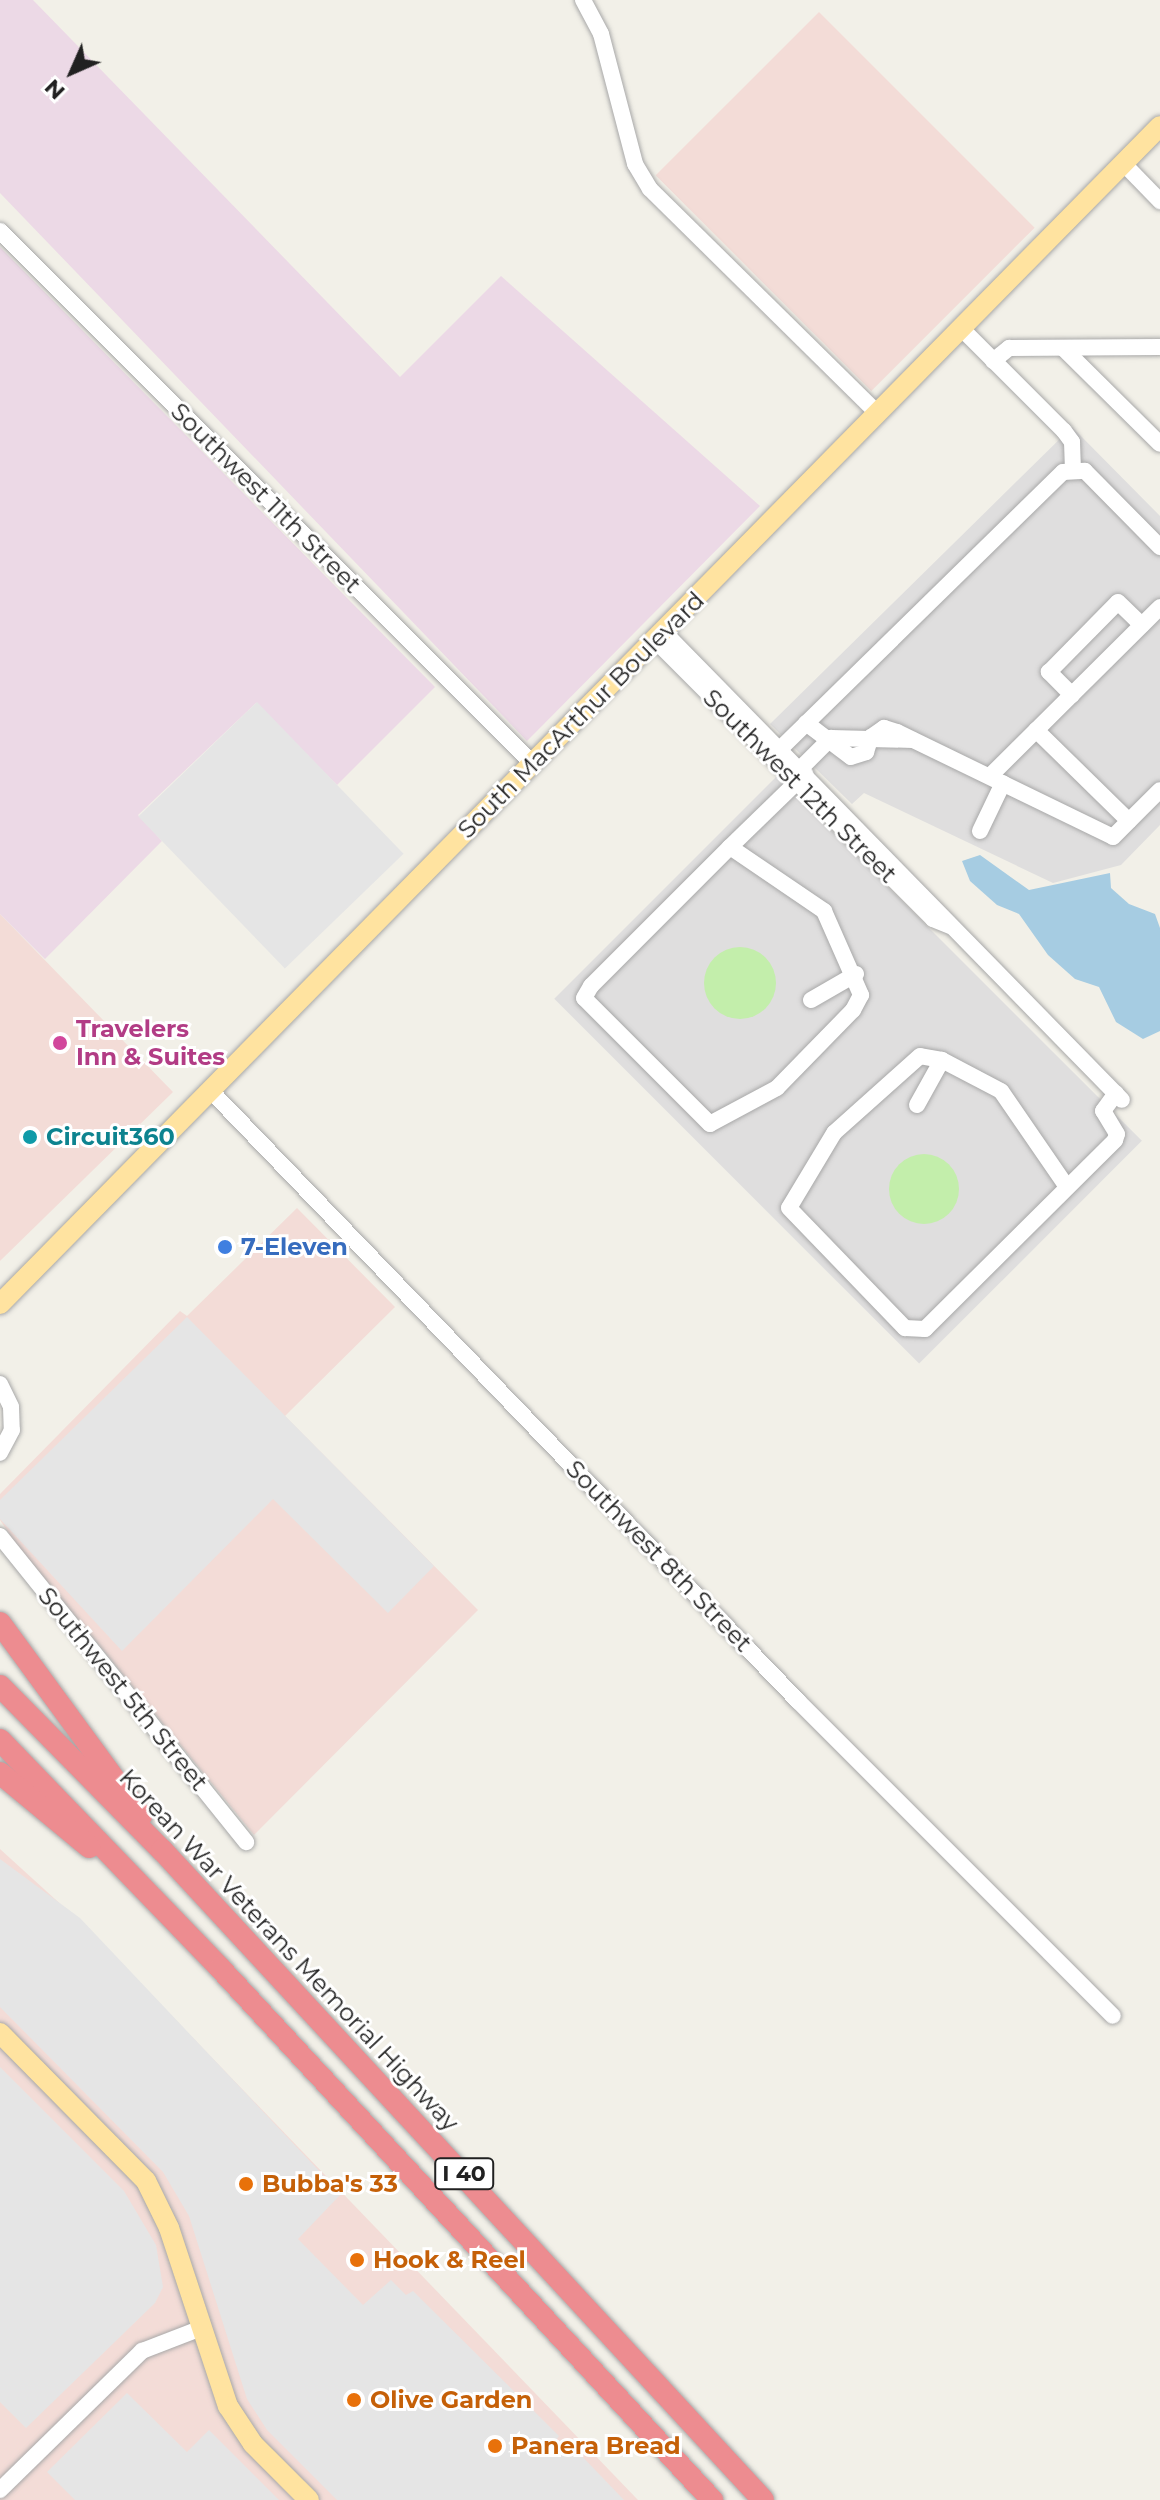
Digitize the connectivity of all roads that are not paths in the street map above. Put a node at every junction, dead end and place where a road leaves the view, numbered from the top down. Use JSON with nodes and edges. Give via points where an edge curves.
{"nodes":[{"id":1,"x":583,"y":0,"type":"edge"},
{"id":2,"x":1160,"y":126,"type":"edge"},
{"id":3,"x":1124,"y":164,"type":"junction"},
{"id":4,"x":1160,"y":201,"type":"edge"},
{"id":5,"x":0,"y":231,"type":"edge"},
{"id":6,"x":962,"y":329,"type":"junction"},
{"id":7,"x":1160,"y":347,"type":"edge"},
{"id":8,"x":1063,"y":348,"type":"junction"},
{"id":9,"x":993,"y":361,"type":"junction"},
{"id":10,"x":878,"y":414,"type":"junction"},
{"id":11,"x":1160,"y":444,"type":"edge"},
{"id":12,"x":1068,"y":470,"type":"junction"},
{"id":13,"x":1160,"y":547,"type":"edge"},
{"id":14,"x":1160,"y":607,"type":"edge"},
{"id":15,"x":1142,"y":625,"type":"junction"},
{"id":16,"x":659,"y":636,"type":"junction"},
{"id":17,"x":1072,"y":695,"type":"junction"},
{"id":18,"x":806,"y":723,"type":"junction"},
{"id":19,"x":1036,"y":730,"type":"junction"},
{"id":20,"x":826,"y":743,"type":"junction"},
{"id":21,"x":780,"y":749,"type":"junction"},
{"id":22,"x":533,"y":764,"type":"junction"},
{"id":23,"x":798,"y":775,"type":"junction"},
{"id":24,"x":996,"y":779,"type":"junction"},
{"id":25,"x":1160,"y":790,"type":"edge"},
{"id":26,"x":1129,"y":821,"type":"junction"},
{"id":27,"x":980,"y":831,"type":"dead end"},
{"id":28,"x":730,"y":847,"type":"junction"},
{"id":29,"x":856,"y":974,"type":"junction"},
{"id":30,"x":811,"y":1000,"type":"dead end"},
{"id":31,"x":942,"y":1060,"type":"junction"},
{"id":32,"x":211,"y":1091,"type":"junction"},
{"id":33,"x":917,"y":1105,"type":"dead end"},
{"id":34,"x":1067,"y":1187,"type":"junction"},
{"id":35,"x":0,"y":1304,"type":"edge"},
{"id":36,"x":0,"y":1384,"type":"edge"},
{"id":37,"x":0,"y":1453,"type":"edge"},
{"id":38,"x":0,"y":1536,"type":"edge"},
{"id":39,"x":0,"y":1623,"type":"edge"},
{"id":40,"x":0,"y":1686,"type":"edge"},
{"id":41,"x":0,"y":1740,"type":"edge"},
{"id":42,"x":0,"y":1773,"type":"edge"},
{"id":43,"x":246,"y":1842,"type":"dead end"},
{"id":44,"x":162,"y":1850,"type":"junction"},
{"id":45,"x":142,"y":1886,"type":"junction"},
{"id":46,"x":1113,"y":2016,"type":"dead end"},
{"id":47,"x":0,"y":2033,"type":"edge"},
{"id":48,"x":199,"y":2329,"type":"junction"},
{"id":49,"x":0,"y":2490,"type":"edge"},
{"id":50,"x":309,"y":2500,"type":"edge"},
{"id":51,"x":712,"y":2500,"type":"edge"},
{"id":52,"x":763,"y":2500,"type":"edge"}],
"edges":[{"from":1,"to":10,"type":"street","via":[[601,34],[635,164],[650,189]]},
{"from":2,"to":3,"type":"main road","name":"South MacArthur Boulevard"},
{"from":3,"to":4,"type":"street"},
{"from":3,"to":6,"type":"main road","name":"South MacArthur Boulevard"},
{"from":5,"to":22,"type":"street","name":"Southwest 11th Street"},
{"from":6,"to":9,"type":"street"},
{"from":6,"to":10,"type":"main road","name":"South MacArthur Boulevard"},
{"from":7,"to":8,"type":"street"},
{"from":8,"to":9,"type":"street","via":[[1009,348]]},
{"from":8,"to":11,"type":"street"},
{"from":9,"to":12,"type":"street","via":[[1064,431]]},
{"from":10,"to":16,"type":"main road","name":"South MacArthur Boulevard"},
{"from":12,"to":13,"type":"street","via":[[1085,471]]},
{"from":12,"to":18,"type":"street","via":[[920,612],[896,625],[889,642]]},
{"from":14,"to":15,"type":"street"},
{"from":15,"to":17,"type":"street"},
{"from":15,"to":17,"type":"street","via":[[1118,602],[1049,672]]},
{"from":16,"to":21,"type":"street","name":"Southwest 12th Street"},
{"from":16,"to":22,"type":"main road","name":"South MacArthur Boulevard"},
{"from":16,"to":23,"type":"street","name":"Southwest 12th Street"},
{"from":17,"to":19,"type":"street"},
{"from":18,"to":20,"type":"street"},
{"from":18,"to":21,"type":"street"},
{"from":19,"to":24,"type":"street"},
{"from":19,"to":26,"type":"street"},
{"from":20,"to":23,"type":"street"},
{"from":20,"to":24,"type":"street","via":[[915,739]]},
{"from":21,"to":23,"type":"street","name":"Southwest 12th Street"},
{"from":22,"to":32,"type":"main road","name":"South MacArthur Boulevard"},
{"from":23,"to":28,"type":"street"},
{"from":23,"to":34,"type":"street","name":"Southwest 12th Street","via":[[933,919],[950,926],[1120,1097],[1103,1111],[1117,1134],[1115,1140]]},
{"from":24,"to":26,"type":"street","via":[[1113,837]]},
{"from":24,"to":27,"type":"street"},
{"from":25,"to":26,"type":"street"},
{"from":28,"to":29,"type":"street","via":[[824,911]]},
{"from":28,"to":29,"type":"street","via":[[584,998],[702,1121],[717,1123],[777,1088],[859,1003]]},
{"from":29,"to":30,"type":"street"},
{"from":31,"to":33,"type":"street"},
{"from":31,"to":34,"type":"street","via":[[1001,1091]]},
{"from":31,"to":34,"type":"street","via":[[912,1059],[834,1133],[789,1208],[905,1328],[925,1329]]},
{"from":32,"to":35,"type":"main road","name":"South MacArthur Boulevard"},
{"from":32,"to":46,"type":"street","name":"Southwest 8th Street","via":[[798,1701]]},
{"from":36,"to":37,"type":"street","via":[[11,1407],[12,1430]]},
{"from":38,"to":43,"type":"street","name":"Southwest 5th Street"},
{"from":39,"to":44,"type":"highway","via":[[113,1771]]},
{"from":40,"to":44,"type":"highway","name":"Korean War Veterans Memorial Highway","number":"I 40"},
{"from":41,"to":45,"type":"highway","number":"I 40"},
{"from":42,"to":45,"type":"highway"},
{"from":44,"to":52,"type":"highway","name":"Korean War Veterans Memorial Highway","number":"I 40"},
{"from":45,"to":51,"type":"highway","number":"I 40"},
{"from":47,"to":48,"type":"main road","via":[[146,2181],[169,2228]]},
{"from":48,"to":49,"type":"street","via":[[142,2351]]},
{"from":48,"to":50,"type":"main road","via":[[239,2426]]}]}
